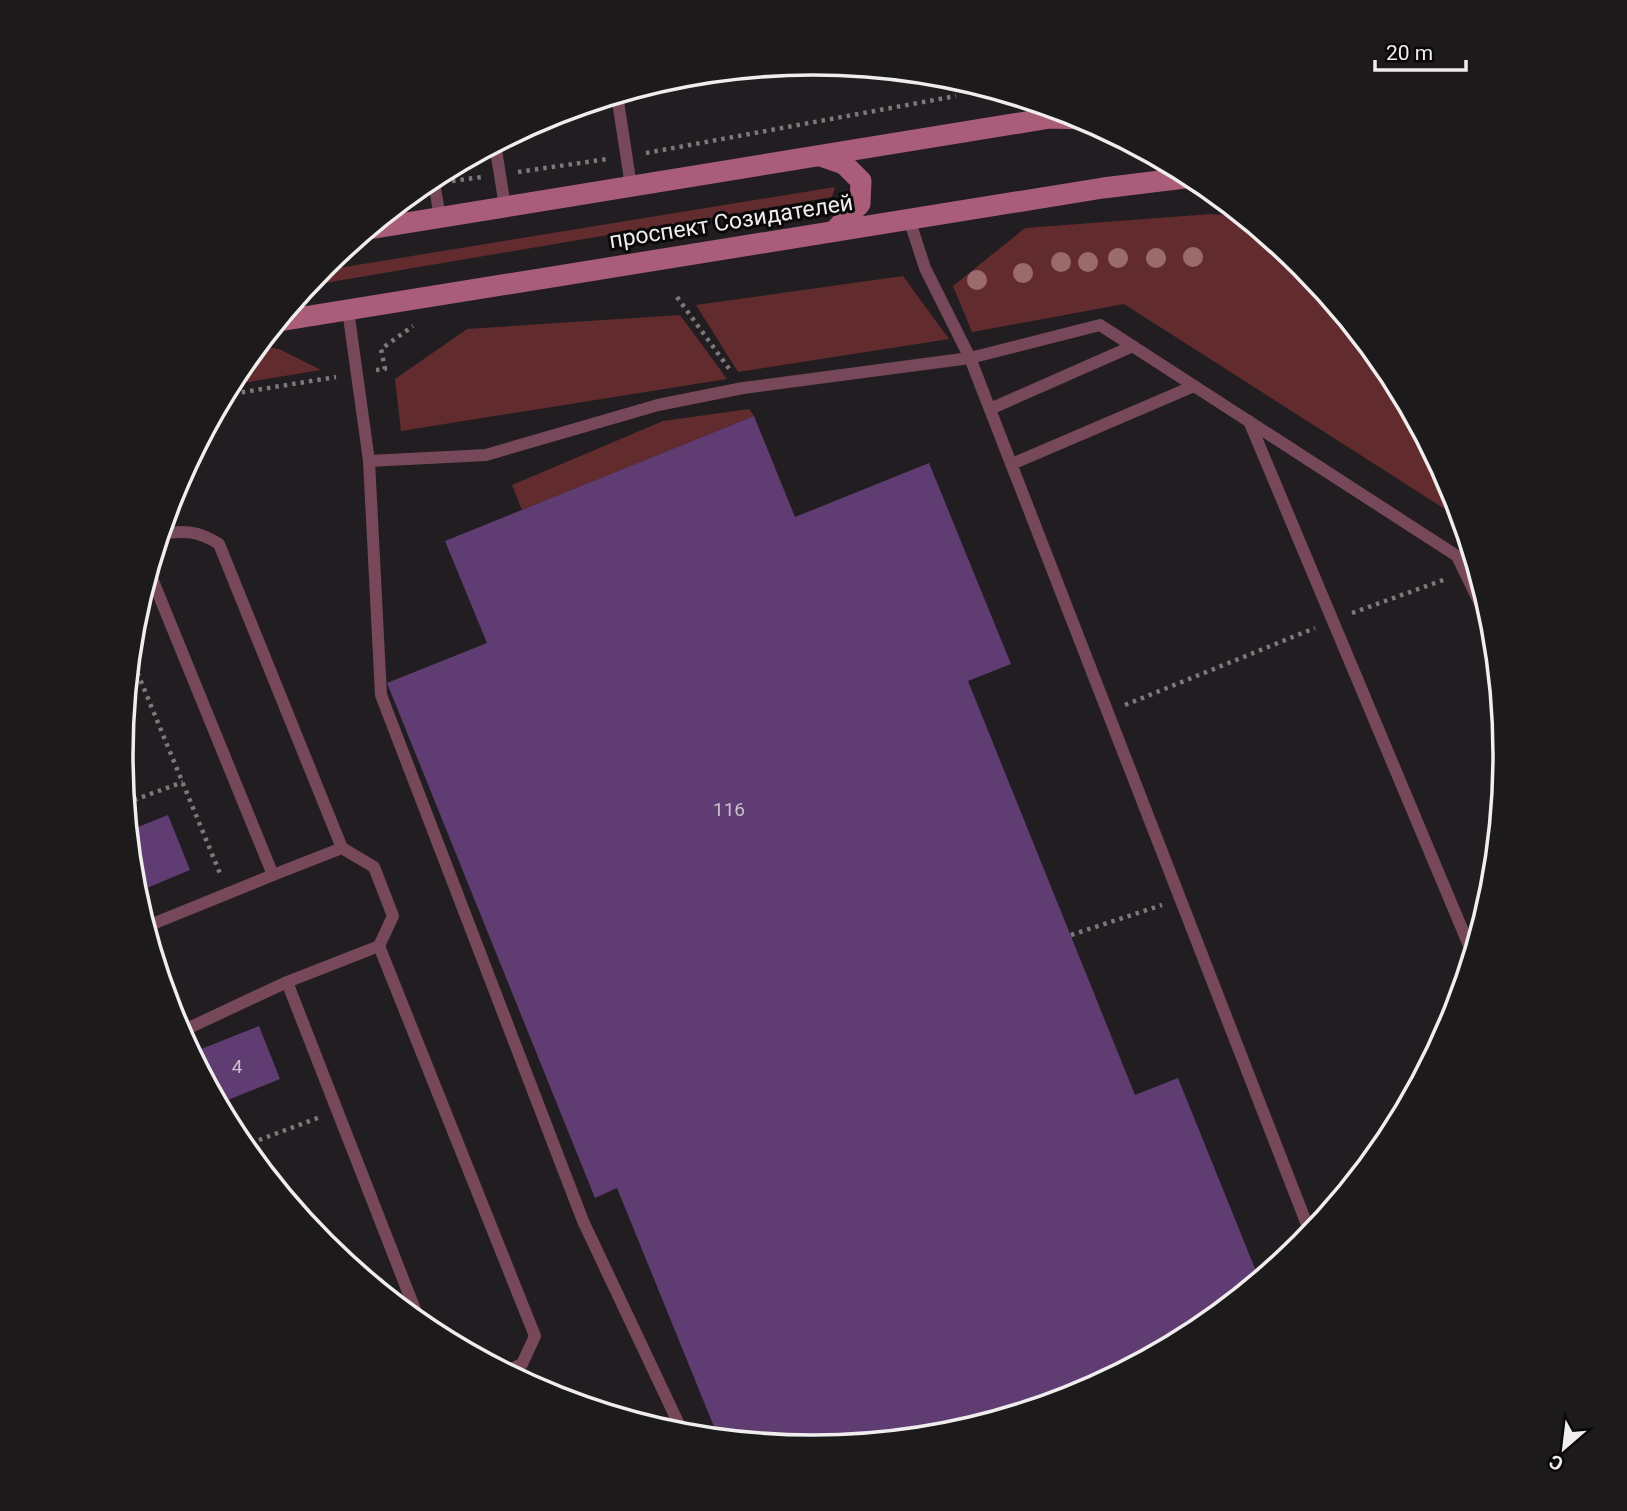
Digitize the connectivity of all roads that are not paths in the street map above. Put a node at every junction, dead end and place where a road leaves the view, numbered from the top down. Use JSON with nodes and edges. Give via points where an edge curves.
{"nodes":[{"id":1,"x":618,"y":104,"type":"edge"},
{"id":2,"x":1050,"y":118,"type":"edge"},
{"id":3,"x":497,"y":154,"type":"edge"},
{"id":4,"x":821,"y":156,"type":"junction"},
{"id":5,"x":1175,"y":180,"type":"edge"},
{"id":6,"x":631,"y":186,"type":"junction"},
{"id":7,"x":436,"y":190,"type":"edge"},
{"id":8,"x":505,"y":206,"type":"junction"},
{"id":9,"x":440,"y":217,"type":"junction"},
{"id":10,"x":909,"y":219,"type":"junction"},
{"id":11,"x":387,"y":226,"type":"edge"},
{"id":12,"x":834,"y":231,"type":"junction"},
{"id":13,"x":348,"y":310,"type":"junction"},
{"id":14,"x":292,"y":319,"type":"edge"},
{"id":15,"x":1133,"y":346,"type":"junction"},
{"id":16,"x":970,"y":358,"type":"junction"},
{"id":17,"x":1194,"y":386,"type":"junction"},
{"id":18,"x":990,"y":409,"type":"junction"},
{"id":19,"x":1249,"y":421,"type":"junction"},
{"id":20,"x":369,"y":461,"type":"junction"},
{"id":21,"x":1012,"y":464,"type":"junction"},
{"id":22,"x":171,"y":532,"type":"edge"},
{"id":23,"x":155,"y":585,"type":"edge"},
{"id":24,"x":1473,"y":589,"type":"edge"},
{"id":25,"x":342,"y":848,"type":"junction"},
{"id":26,"x":273,"y":875,"type":"junction"},
{"id":27,"x":154,"y":923,"type":"edge"},
{"id":28,"x":1468,"y":942,"type":"edge"},
{"id":29,"x":379,"y":946,"type":"junction"},
{"id":30,"x":287,"y":982,"type":"junction"},
{"id":31,"x":190,"y":1027,"type":"edge"},
{"id":32,"x":1307,"y":1224,"type":"edge"},
{"id":33,"x":413,"y":1305,"type":"edge"},
{"id":34,"x":515,"y":1367,"type":"edge"},
{"id":35,"x":678,"y":1422,"type":"edge"}],
"edges":[{"from":1,"to":6,"type":"lane"},
{"from":2,"to":4,"type":"main road"},
{"from":3,"to":8,"type":"lane"},
{"from":4,"to":6,"type":"main road"},
{"from":4,"to":12,"type":"main road","via":[[844,164],[861,180],[860,205]]},
{"from":5,"to":10,"type":"main road","name":"проспект Созидателей"},
{"from":6,"to":8,"type":"main road"},
{"from":7,"to":9,"type":"lane"},
{"from":8,"to":9,"type":"main road"},
{"from":9,"to":11,"type":"main road"},
{"from":10,"to":12,"type":"main road","name":"проспект Созидателей"},
{"from":10,"to":16,"type":"lane","via":[[925,268]]},
{"from":12,"to":13,"type":"main road","name":"проспект Созидателей"},
{"from":13,"to":14,"type":"main road","name":"проспект Созидателей"},
{"from":13,"to":20,"type":"lane"},
{"from":15,"to":16,"type":"lane","via":[[1100,325]]},
{"from":15,"to":17,"type":"lane"},
{"from":15,"to":18,"type":"lane"},
{"from":16,"to":18,"type":"lane"},
{"from":16,"to":20,"type":"lane","via":[[743,388],[658,405],[486,455]]},
{"from":17,"to":19,"type":"lane"},
{"from":17,"to":21,"type":"lane"},
{"from":18,"to":21,"type":"lane"},
{"from":19,"to":24,"type":"lane","via":[[1457,556]]},
{"from":19,"to":28,"type":"lane"},
{"from":20,"to":35,"type":"lane","via":[[381,695],[583,1221]]},
{"from":21,"to":32,"type":"lane"},
{"from":22,"to":25,"type":"lane","via":[[204,534],[219,544]]},
{"from":23,"to":26,"type":"lane"},
{"from":25,"to":26,"type":"lane"},
{"from":25,"to":29,"type":"lane","via":[[374,867],[393,916]]},
{"from":26,"to":27,"type":"lane"},
{"from":29,"to":30,"type":"lane"},
{"from":29,"to":34,"type":"lane","via":[[536,1336],[522,1364]]},
{"from":30,"to":31,"type":"lane"},
{"from":30,"to":33,"type":"lane"}]}
